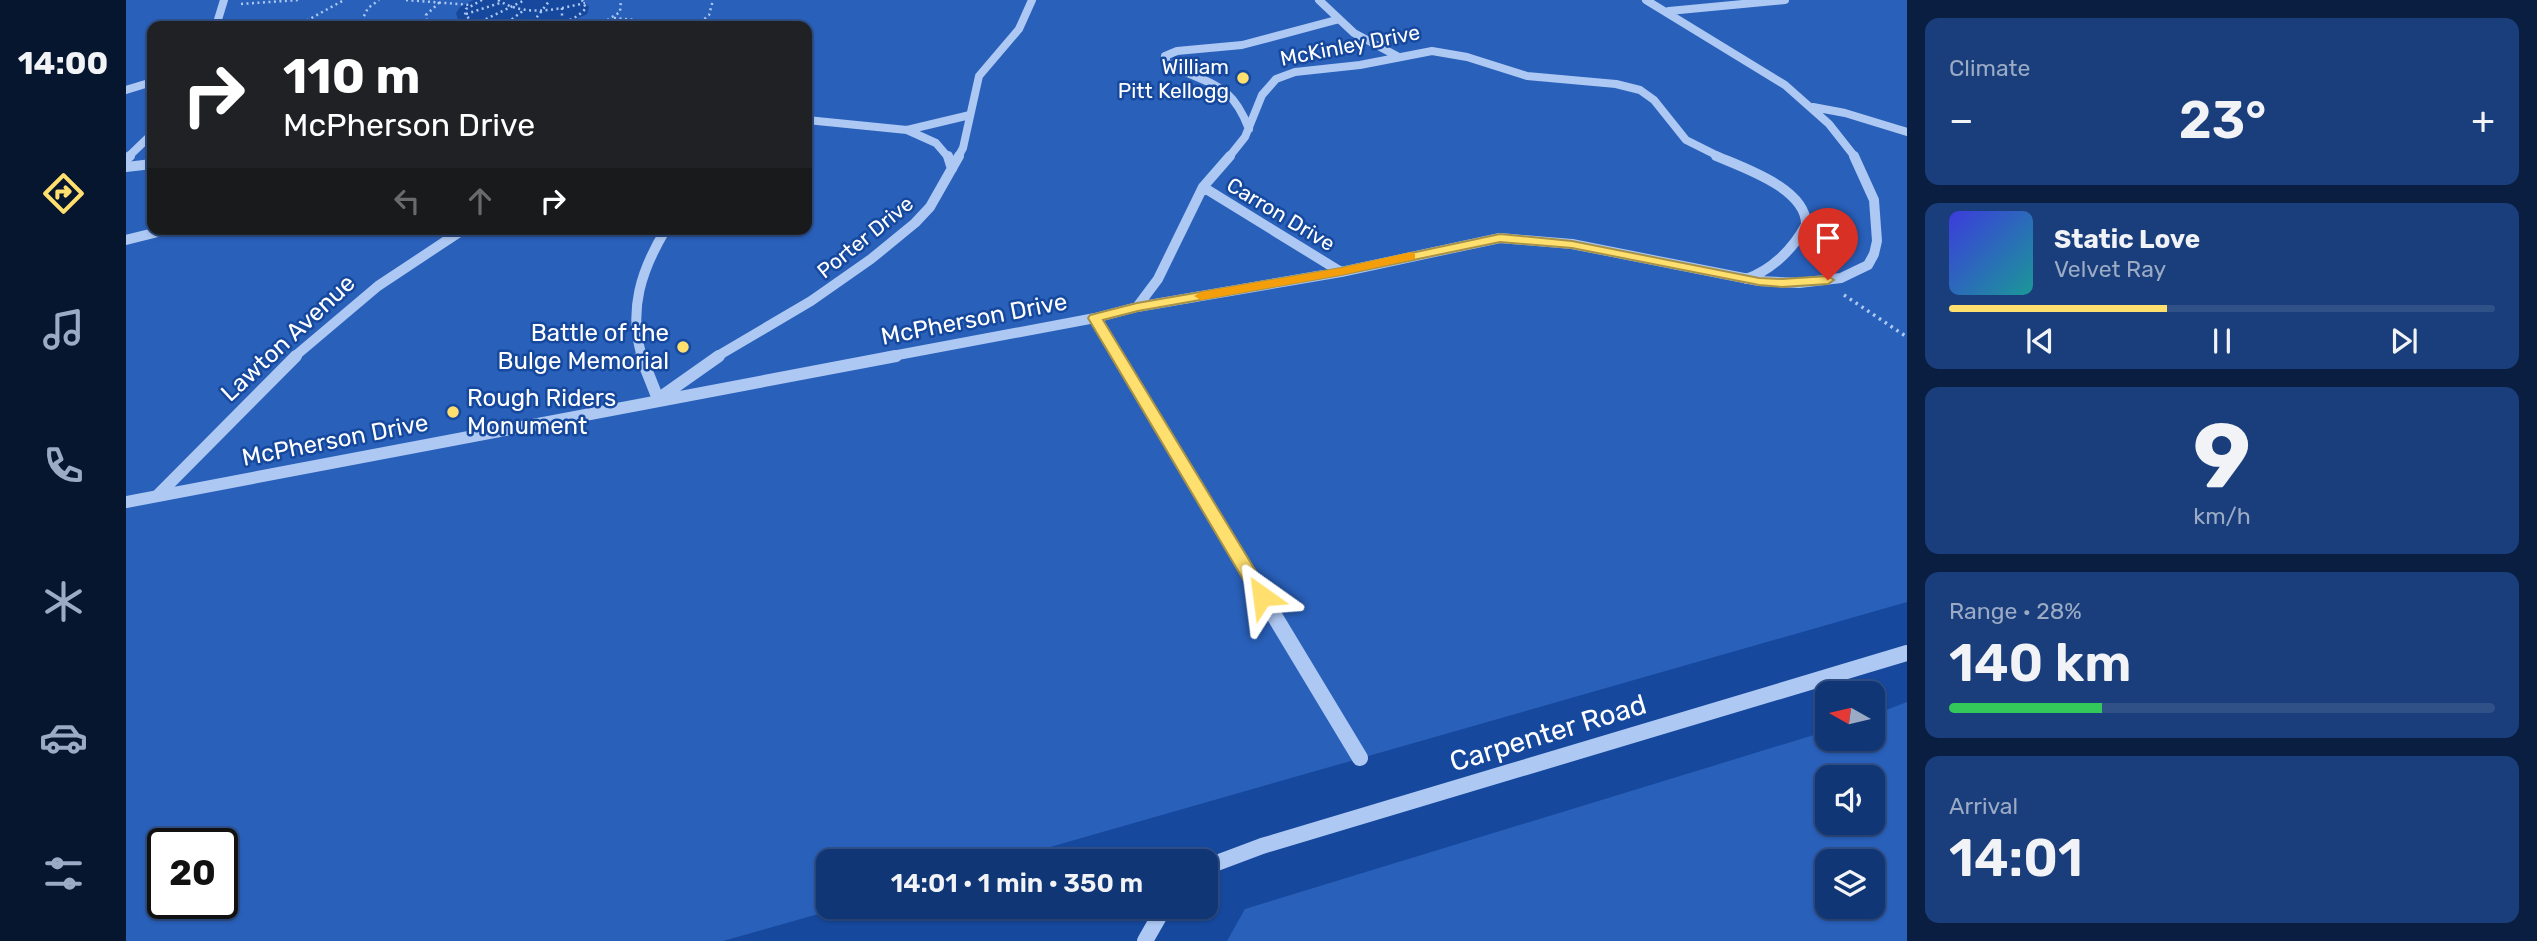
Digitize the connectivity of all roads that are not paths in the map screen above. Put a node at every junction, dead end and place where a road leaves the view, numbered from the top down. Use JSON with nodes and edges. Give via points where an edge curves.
{"nodes":[{"id":1,"x":224,"y":0,"type":"edge"},
{"id":2,"x":1032,"y":0,"type":"edge"},
{"id":3,"x":1319,"y":0,"type":"edge"},
{"id":4,"x":1646,"y":0,"type":"edge"},
{"id":5,"x":1785,"y":0,"type":"edge"},
{"id":6,"x":1668,"y":11,"type":"junction"},
{"id":7,"x":1335,"y":20,"type":"junction"},
{"id":8,"x":218,"y":21,"type":"edge"},
{"id":9,"x":1397,"y":56,"type":"junction"},
{"id":10,"x":147,"y":84,"type":"edge"},
{"id":11,"x":126,"y":90,"type":"edge"},
{"id":12,"x":1813,"y":107,"type":"junction"},
{"id":13,"x":970,"y":115,"type":"junction"},
{"id":14,"x":812,"y":120,"type":"edge"},
{"id":15,"x":907,"y":130,"type":"junction"},
{"id":16,"x":1249,"y":130,"type":"junction"},
{"id":17,"x":1907,"y":132,"type":"edge"},
{"id":18,"x":147,"y":139,"type":"edge"},
{"id":19,"x":126,"y":159,"type":"edge"},
{"id":20,"x":147,"y":165,"type":"edge"},
{"id":21,"x":126,"y":167,"type":"edge"},
{"id":22,"x":952,"y":169,"type":"junction"},
{"id":23,"x":1202,"y":187,"type":"junction"},
{"id":24,"x":147,"y":235,"type":"edge"},
{"id":25,"x":454,"y":235,"type":"edge"},
{"id":26,"x":662,"y":235,"type":"edge"},
{"id":27,"x":126,"y":240,"type":"edge"},
{"id":28,"x":1341,"y":272,"type":"junction"},
{"id":29,"x":1746,"y":279,"type":"junction"},
{"id":30,"x":1137,"y":307,"type":"junction"},
{"id":31,"x":1095,"y":318,"type":"junction"},
{"id":32,"x":659,"y":399,"type":"junction"},
{"id":33,"x":156,"y":496,"type":"junction"},
{"id":34,"x":126,"y":502,"type":"edge"},
{"id":35,"x":1907,"y":653,"type":"edge"},
{"id":36,"x":1360,"y":758,"type":"dead end"},
{"id":37,"x":1218,"y":863,"type":"edge"},
{"id":38,"x":1158,"y":919,"type":"edge"},
{"id":39,"x":1145,"y":941,"type":"edge"}],
"edges":[{"from":1,"to":8,"type":"street"},
{"from":2,"to":13,"type":"street","name":"Porter Drive","via":[[1019,29],[981,72]]},
{"from":3,"to":7,"type":"street"},
{"from":4,"to":6,"type":"street","name":"McPherson Drive"},
{"from":5,"to":6,"type":"street"},
{"from":6,"to":12,"type":"street","name":"McPherson Drive"},
{"from":7,"to":9,"type":"street","via":[[1369,44]]},
{"from":7,"to":16,"type":"street","via":[[1242,45],[1165,56],[1175,68],[1214,83],[1233,97]]},
{"from":9,"to":16,"type":"street","name":"McKinley Drive","via":[[1274,80],[1258,103]]},
{"from":9,"to":29,"type":"street","name":"McKinley Drive","via":[[1443,52],[1525,76],[1618,84],[1651,96],[1685,139],[1794,194],[1804,208],[1807,224],[1793,245],[1758,276]]},
{"from":10,"to":11,"type":"street"},
{"from":12,"to":17,"type":"street"},
{"from":12,"to":29,"type":"street","name":"McPherson Drive","via":[[1863,168],[1878,210],[1876,254],[1849,277],[1782,283]]},
{"from":13,"to":15,"type":"street"},
{"from":13,"to":22,"type":"street","name":"Porter Drive","via":[[963,148]]},
{"from":14,"to":15,"type":"street"},
{"from":15,"to":22,"type":"street","via":[[943,146]]},
{"from":16,"to":23,"type":"street","name":"McKinley Drive"},
{"from":18,"to":19,"type":"street"},
{"from":20,"to":21,"type":"street"},
{"from":22,"to":32,"type":"street","name":"Porter Drive","via":[[930,207],[871,259]]},
{"from":23,"to":28,"type":"street","name":"Carron Drive"},
{"from":23,"to":30,"type":"street","name":"McKinley Drive","via":[[1155,284]]},
{"from":24,"to":27,"type":"street"},
{"from":25,"to":33,"type":"street","name":"Lawton Avenue","via":[[401,267],[325,328]]},
{"from":26,"to":32,"type":"street","via":[[643,265],[634,304],[636,333]]},
{"from":28,"to":29,"type":"street","name":"McPherson Drive","via":[[1500,238],[1572,244]]},
{"from":28,"to":30,"type":"street","name":"McPherson Drive"},
{"from":30,"to":31,"type":"street","name":"McPherson Drive"},
{"from":31,"to":32,"type":"street","name":"McPherson Drive"},
{"from":31,"to":36,"type":"street"},
{"from":32,"to":33,"type":"street","name":"McPherson Drive"},
{"from":33,"to":34,"type":"street","name":"McPherson Drive"},
{"from":35,"to":37,"type":"street","name":"Carpenter Road"},
{"from":38,"to":39,"type":"street"}]}
